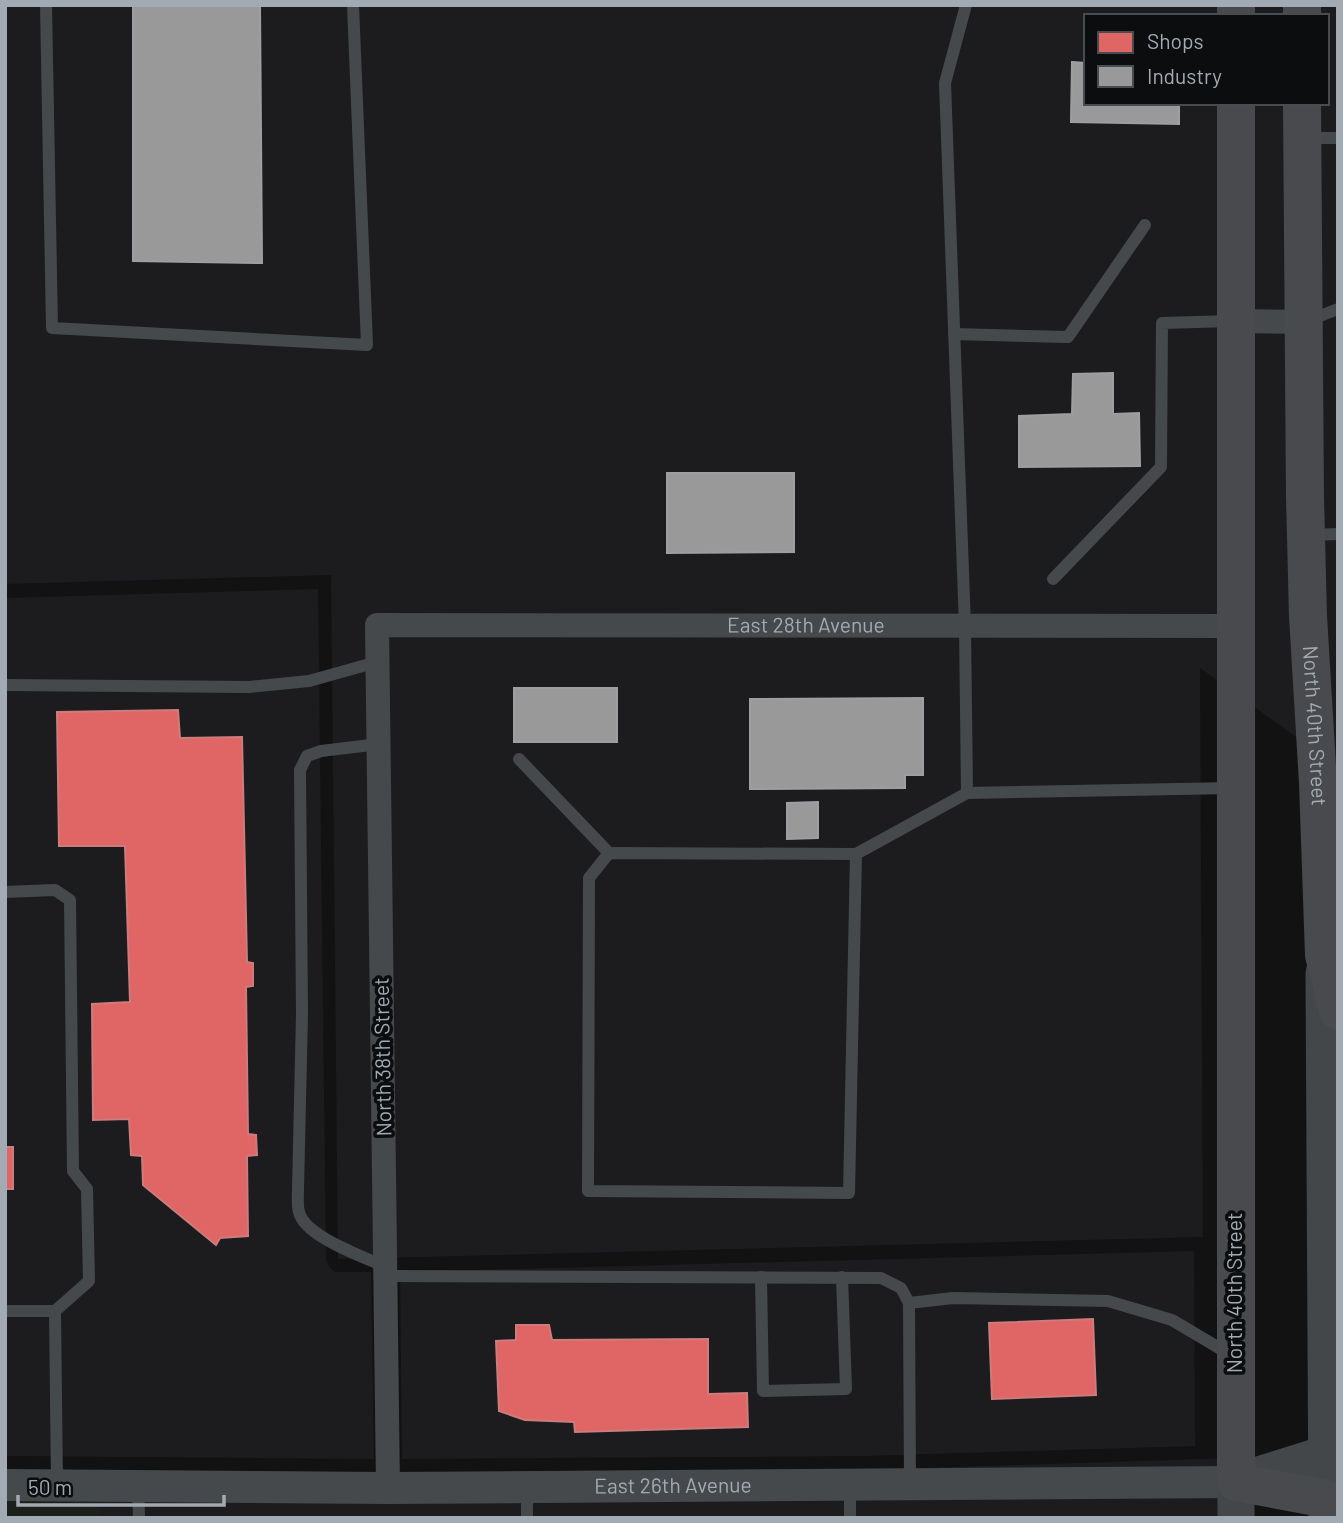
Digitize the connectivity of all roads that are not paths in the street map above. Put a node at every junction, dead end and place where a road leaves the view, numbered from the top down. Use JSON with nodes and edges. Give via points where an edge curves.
{"nodes":[{"id":1,"x":46,"y":5,"type":"edge"},
{"id":2,"x":354,"y":5,"type":"edge"},
{"id":3,"x":966,"y":5,"type":"edge"},
{"id":4,"x":1236,"y":105,"type":"edge"},
{"id":5,"x":1314,"y":126,"type":"edge"},
{"id":6,"x":1145,"y":225,"type":"dead end"},
{"id":7,"x":1321,"y":316,"type":"edge"},
{"id":8,"x":1235,"y":321,"type":"junction"},
{"id":9,"x":954,"y":334,"type":"junction"},
{"id":10,"x":1322,"y":535,"type":"edge"},
{"id":11,"x":1053,"y":579,"type":"dead end"},
{"id":12,"x":377,"y":625,"type":"joint"},
{"id":13,"x":965,"y":626,"type":"junction"},
{"id":14,"x":1234,"y":626,"type":"junction"},
{"id":15,"x":377,"y":662,"type":"junction"},
{"id":16,"x":5,"y":685,"type":"edge"},
{"id":17,"x":379,"y":744,"type":"junction"},
{"id":18,"x":519,"y":759,"type":"dead end"},
{"id":19,"x":1234,"y":788,"type":"junction"},
{"id":20,"x":967,"y":793,"type":"junction"},
{"id":21,"x":609,"y":853,"type":"junction"},
{"id":22,"x":856,"y":854,"type":"junction"},
{"id":23,"x":5,"y":892,"type":"edge"},
{"id":24,"x":1331,"y":956,"type":"edge"},
{"id":25,"x":1338,"y":1011,"type":"edge"},
{"id":26,"x":386,"y":1272,"type":"junction"},
{"id":27,"x":761,"y":1277,"type":"junction"},
{"id":28,"x":842,"y":1277,"type":"junction"},
{"id":29,"x":909,"y":1303,"type":"junction"},
{"id":30,"x":5,"y":1311,"type":"edge"},
{"id":31,"x":55,"y":1311,"type":"junction"},
{"id":32,"x":1236,"y":1358,"type":"junction"},
{"id":33,"x":1332,"y":1454,"type":"edge"},
{"id":34,"x":5,"y":1485,"type":"edge"},
{"id":35,"x":850,"y":1485,"type":"junction"},
{"id":36,"x":910,"y":1485,"type":"junction"},
{"id":37,"x":57,"y":1486,"type":"junction"},
{"id":38,"x":138,"y":1486,"type":"junction"},
{"id":39,"x":388,"y":1488,"type":"junction"},
{"id":40,"x":1236,"y":1500,"type":"edge"},
{"id":41,"x":527,"y":1503,"type":"edge"},
{"id":42,"x":1331,"y":1506,"type":"edge"},
{"id":43,"x":139,"y":1518,"type":"edge"},
{"id":44,"x":850,"y":1518,"type":"edge"}],
"edges":[{"from":1,"to":2,"type":"lane","via":[[52,328],[367,345]]},
{"from":3,"to":9,"type":"lane","via":[[945,83]]},
{"from":4,"to":8,"type":"main road","name":"North 40th Street"},
{"from":5,"to":7,"type":"main road","name":"North 40th Street"},
{"from":6,"to":9,"type":"lane","via":[[1068,337]]},
{"from":7,"to":8,"type":"street"},
{"from":7,"to":10,"type":"main road","name":"North 40th Street"},
{"from":8,"to":11,"type":"lane","via":[[1162,323],[1161,467]]},
{"from":8,"to":14,"type":"main road","name":"North 40th Street"},
{"from":9,"to":13,"type":"lane"},
{"from":10,"to":24,"type":"main road","name":"North 40th Street","via":[[1308,616]]},
{"from":12,"to":13,"type":"street","name":"East 28th Avenue"},
{"from":12,"to":15,"type":"street","name":"North 38th Street"},
{"from":13,"to":14,"type":"street","name":"East 28th Avenue"},
{"from":13,"to":20,"type":"lane"},
{"from":14,"to":19,"type":"main road","name":"North 40th Street"},
{"from":15,"to":16,"type":"lane","via":[[309,681],[249,687]]},
{"from":15,"to":17,"type":"street","name":"North 38th Street"},
{"from":17,"to":26,"type":"street","name":"North 38th Street"},
{"from":17,"to":26,"type":"lane","via":[[321,751],[307,756],[300,770],[298,1189],[305,1225]]},
{"from":18,"to":21,"type":"lane"},
{"from":19,"to":20,"type":"lane"},
{"from":19,"to":32,"type":"main road","name":"North 40th Street"},
{"from":20,"to":22,"type":"lane"},
{"from":21,"to":22,"type":"lane"},
{"from":21,"to":22,"type":"lane","via":[[589,878],[588,1191],[849,1193]]},
{"from":23,"to":31,"type":"lane","via":[[55,890],[71,900],[73,1171],[87,1189],[89,1281]]},
{"from":24,"to":25,"type":"main road"},
{"from":24,"to":33,"type":"main road","name":"North 40th Street"},
{"from":26,"to":27,"type":"lane"},
{"from":26,"to":39,"type":"street","name":"North 38th Street"},
{"from":27,"to":28,"type":"lane"},
{"from":27,"to":28,"type":"lane","via":[[763,1391],[846,1389]]},
{"from":28,"to":29,"type":"lane","via":[[881,1278],[901,1288]]},
{"from":29,"to":32,"type":"lane","via":[[953,1298],[1108,1301],[1172,1320]]},
{"from":29,"to":36,"type":"lane"},
{"from":30,"to":31,"type":"lane"},
{"from":31,"to":37,"type":"lane"},
{"from":32,"to":40,"type":"main road","name":"North 40th Street"},
{"from":33,"to":40,"type":"main road","name":"East 26th Avenue"},
{"from":33,"to":42,"type":"main road","name":"North 40th Street"},
{"from":34,"to":37,"type":"street","name":"East 26th Avenue"},
{"from":35,"to":36,"type":"street","name":"East 26th Avenue"},
{"from":35,"to":41,"type":"street","name":"East 26th Avenue"},
{"from":35,"to":44,"type":"lane"},
{"from":36,"to":40,"type":"street","name":"East 26th Avenue"},
{"from":37,"to":38,"type":"street","name":"East 26th Avenue"},
{"from":38,"to":39,"type":"street","name":"East 26th Avenue"},
{"from":38,"to":43,"type":"lane"},
{"from":39,"to":41,"type":"street","name":"East 26th Avenue"},
{"from":40,"to":42,"type":"main road"}]}
